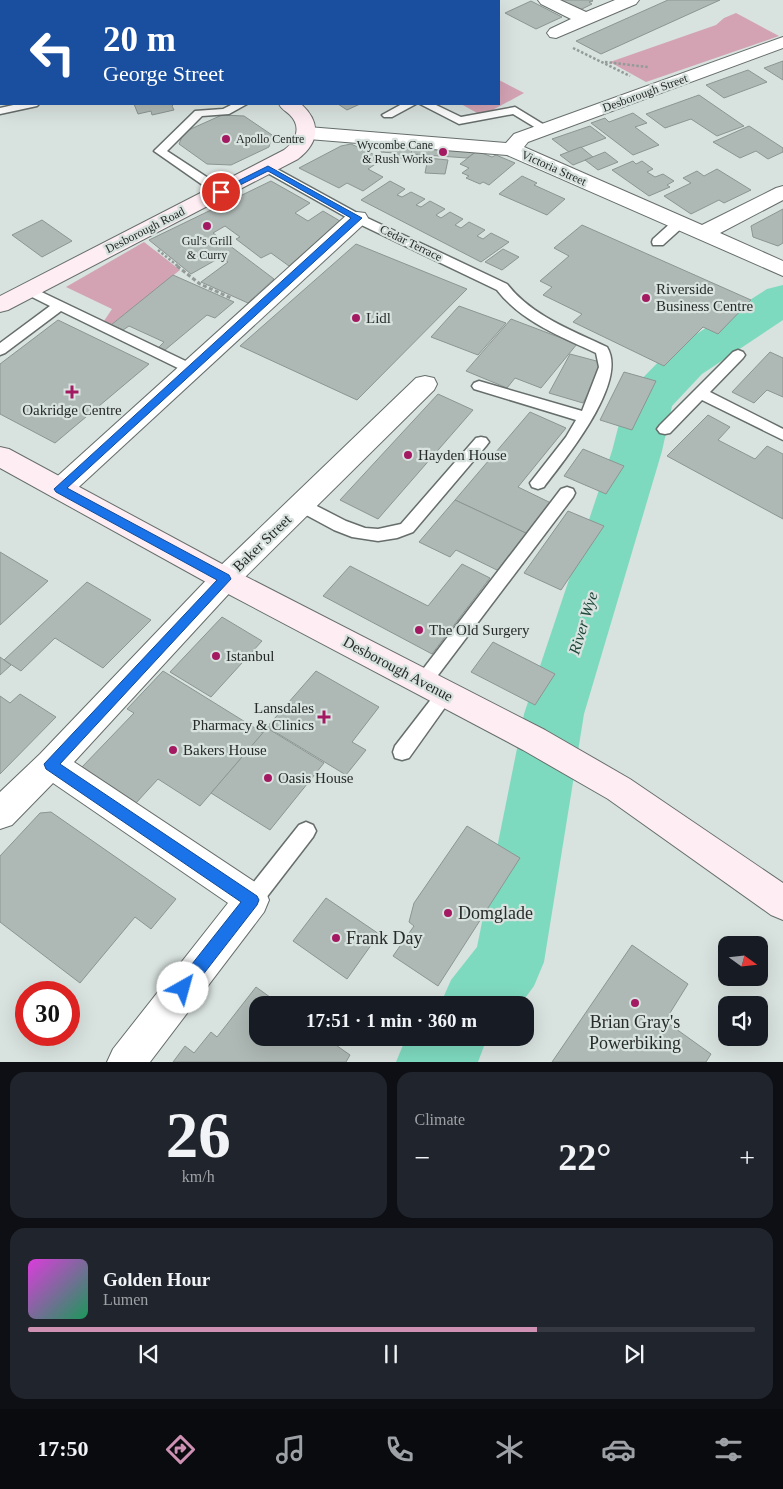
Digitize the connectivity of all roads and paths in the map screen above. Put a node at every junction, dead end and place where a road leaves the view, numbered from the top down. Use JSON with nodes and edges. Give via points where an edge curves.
{"nodes":[{"id":1,"x":547,"y":0,"type":"edge"},
{"id":2,"x":630,"y":0,"type":"edge"},
{"id":3,"x":585,"y":19,"type":"junction"},
{"id":4,"x":556,"y":32,"type":"joint"},
{"id":5,"x":783,"y":42,"type":"edge"},
{"id":6,"x":654,"y":89,"type":"junction"},
{"id":7,"x":28,"y":105,"type":"edge"},
{"id":8,"x":239,"y":105,"type":"edge"},
{"id":9,"x":289,"y":105,"type":"edge"},
{"id":10,"x":408,"y":105,"type":"edge"},
{"id":11,"x":428,"y":105,"type":"edge"},
{"id":12,"x":0,"y":110,"type":"edge"},
{"id":13,"x":388,"y":114,"type":"dead end"},
{"id":14,"x":545,"y":130,"type":"junction"},
{"id":15,"x":308,"y":133,"type":"junction"},
{"id":16,"x":511,"y":150,"type":"junction"},
{"id":17,"x":268,"y":168,"type":"junction"},
{"id":18,"x":221,"y":192,"type":"junction"},
{"id":19,"x":783,"y":192,"type":"edge"},
{"id":20,"x":357,"y":218,"type":"junction"},
{"id":21,"x":679,"y":223,"type":"junction"},
{"id":22,"x":703,"y":233,"type":"junction"},
{"id":23,"x":138,"y":234,"type":"junction"},
{"id":24,"x":658,"y":242,"type":"dead end"},
{"id":25,"x":783,"y":269,"type":"edge"},
{"id":26,"x":28,"y":290,"type":"junction"},
{"id":27,"x":0,"y":305,"type":"edge"},
{"id":28,"x":60,"y":305,"type":"junction"},
{"id":29,"x":256,"y":309,"type":"junction"},
{"id":30,"x":0,"y":350,"type":"edge"},
{"id":31,"x":738,"y":355,"type":"dead end"},
{"id":32,"x":191,"y":369,"type":"junction"},
{"id":33,"x":425,"y":384,"type":"dead end"},
{"id":34,"x":478,"y":386,"type":"dead end"},
{"id":35,"x":700,"y":393,"type":"junction"},
{"id":36,"x":585,"y":417,"type":"junction"},
{"id":37,"x":665,"y":429,"type":"dead end"},
{"id":38,"x":783,"y":435,"type":"edge"},
{"id":39,"x":481,"y":442,"type":"dead end"},
{"id":40,"x":0,"y":456,"type":"edge"},
{"id":41,"x":538,"y":483,"type":"dead end"},
{"id":42,"x":60,"y":489,"type":"junction"},
{"id":43,"x":566,"y":493,"type":"dead end"},
{"id":44,"x":301,"y":505,"type":"junction"},
{"id":45,"x":225,"y":579,"type":"junction"},
{"id":46,"x":434,"y":688,"type":"junction"},
{"id":47,"x":402,"y":752,"type":"dead end"},
{"id":48,"x":51,"y":764,"type":"junction"},
{"id":49,"x":0,"y":814,"type":"edge"},
{"id":50,"x":306,"y":832,"type":"dead end"},
{"id":51,"x":252,"y":900,"type":"junction"},
{"id":52,"x":783,"y":903,"type":"edge"},
{"id":53,"x":126,"y":1062,"type":"edge"}],
"edges":[{"from":1,"to":3,"type":"street"},
{"from":2,"to":3,"type":"street"},
{"from":3,"to":4,"type":"street"},
{"from":4,"to":6,"type":"path","via":[[562,35],[554,39]]},
{"from":5,"to":6,"type":"street","name":"Desborough Street"},
{"from":6,"to":14,"type":"street","name":"Desborough Street"},
{"from":7,"to":12,"type":"lane"},
{"from":8,"to":18,"type":"lane","via":[[224,112],[199,113],[160,151]]},
{"from":9,"to":15,"type":"street","via":[[305,119]]},
{"from":10,"to":13,"type":"lane"},
{"from":11,"to":14,"type":"lane","via":[[459,121],[515,110]]},
{"from":14,"to":16,"type":"street","name":"Desborough Street","via":[[521,138]]},
{"from":15,"to":16,"type":"street","name":"Victoria Street"},
{"from":15,"to":17,"type":"street","name":"Desborough Road","via":[[299,148]]},
{"from":16,"to":21,"type":"street","name":"Victoria Street"},
{"from":17,"to":18,"type":"street","name":"Desborough Road"},
{"from":17,"to":20,"type":"lane","name":"Cedar Terrace"},
{"from":18,"to":23,"type":"street","name":"Desborough Road"},
{"from":19,"to":22,"type":"street"},
{"from":20,"to":29,"type":"street"},
{"from":20,"to":36,"type":"lane","name":"Cedar Terrace","via":[[502,287],[509,298],[528,313],[602,350],[606,367]]},
{"from":21,"to":22,"type":"street","name":"Victoria Street"},
{"from":21,"to":24,"type":"lane"},
{"from":22,"to":25,"type":"street","name":"Victoria Street"},
{"from":23,"to":26,"type":"street","name":"Desborough Road"},
{"from":23,"to":29,"type":"path","via":[[200,284]]},
{"from":26,"to":27,"type":"street","name":"Desborough Road"},
{"from":26,"to":28,"type":"lane"},
{"from":28,"to":30,"type":"lane"},
{"from":28,"to":32,"type":"lane"},
{"from":29,"to":32,"type":"street"},
{"from":31,"to":35,"type":"lane"},
{"from":32,"to":42,"type":"street"},
{"from":33,"to":44,"type":"street","name":"Baker Street"},
{"from":34,"to":36,"type":"lane"},
{"from":35,"to":37,"type":"lane"},
{"from":35,"to":38,"type":"lane"},
{"from":36,"to":41,"type":"lane","via":[[571,441]]},
{"from":39,"to":44,"type":"lane","via":[[407,528],[393,534],[361,535]]},
{"from":40,"to":42,"type":"street","name":"Desborough Avenue"},
{"from":42,"to":45,"type":"street","name":"Desborough Avenue"},
{"from":43,"to":46,"type":"lane"},
{"from":44,"to":45,"type":"street","name":"Baker Street"},
{"from":45,"to":46,"type":"street","name":"Desborough Avenue"},
{"from":45,"to":48,"type":"street","name":"Baker Street"},
{"from":46,"to":47,"type":"lane"},
{"from":46,"to":52,"type":"street","name":"Desborough Avenue","via":[[619,789]]},
{"from":48,"to":49,"type":"street","name":"Baker Street"},
{"from":48,"to":51,"type":"street"},
{"from":50,"to":51,"type":"lane"},
{"from":51,"to":53,"type":"street"}]}
